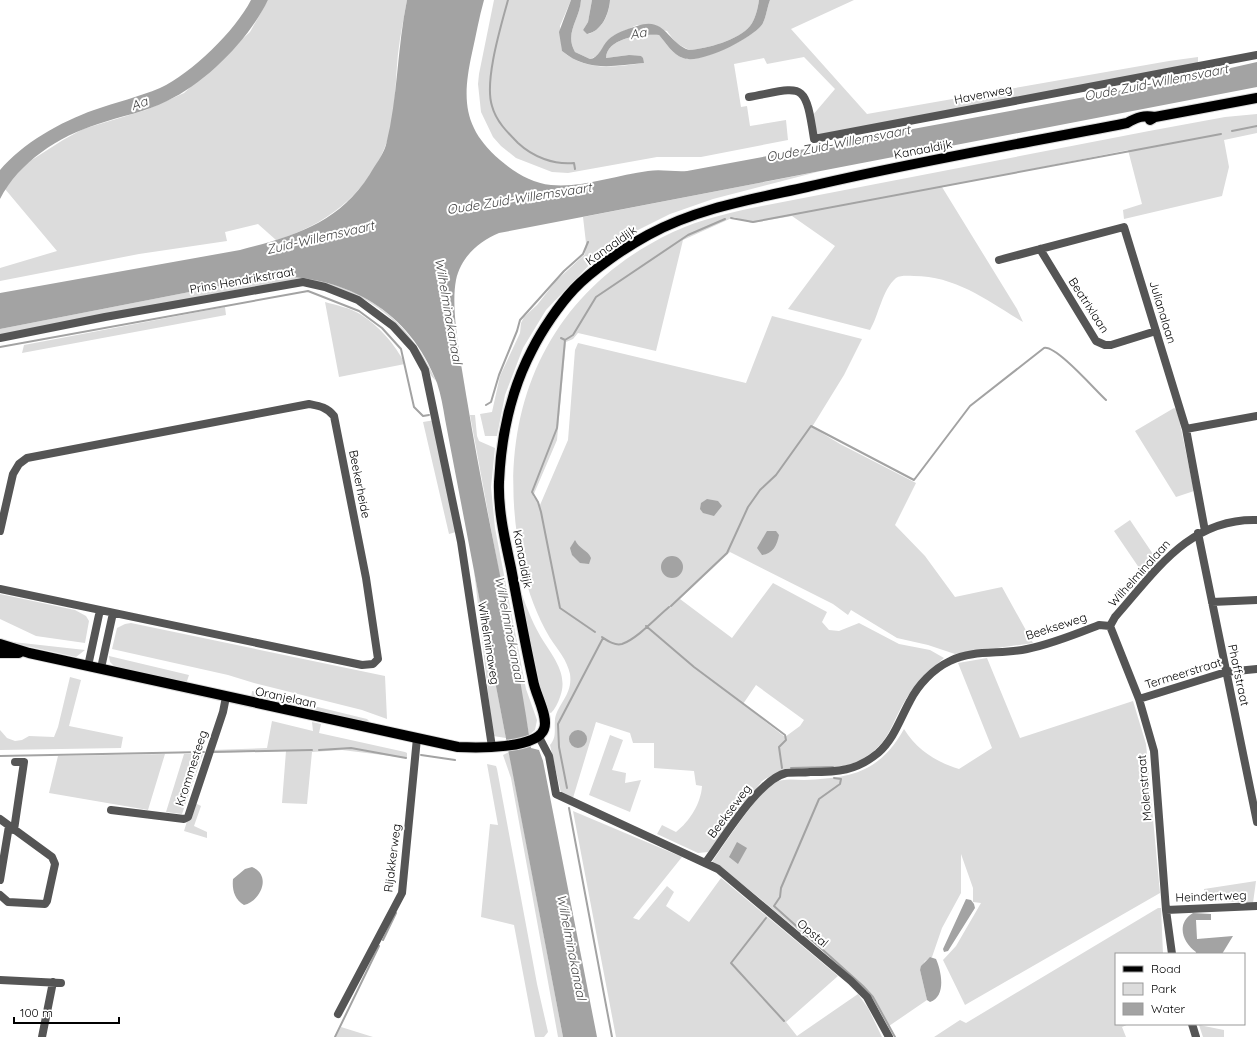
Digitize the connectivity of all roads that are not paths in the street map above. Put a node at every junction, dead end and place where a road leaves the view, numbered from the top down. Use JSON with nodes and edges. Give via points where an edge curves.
{"nodes":[{"id":1,"x":1257,"y":55,"type":"edge"},
{"id":2,"x":749,"y":97,"type":"dead end"},
{"id":3,"x":1257,"y":98,"type":"edge"},
{"id":4,"x":1040,"y":249,"type":"junction"},
{"id":5,"x":1000,"y":260,"type":"dead end"},
{"id":6,"x":1156,"y":331,"type":"junction"},
{"id":7,"x":0,"y":338,"type":"edge"},
{"id":8,"x":1257,"y":416,"type":"edge"},
{"id":9,"x":1186,"y":429,"type":"junction"},
{"id":10,"x":2,"y":510,"type":"edge"},
{"id":11,"x":1257,"y":520,"type":"edge"},
{"id":12,"x":0,"y":531,"type":"edge"},
{"id":13,"x":1202,"y":532,"type":"junction"},
{"id":14,"x":461,"y":542,"type":"joint"},
{"id":15,"x":0,"y":589,"type":"edge"},
{"id":16,"x":1257,"y":600,"type":"edge"},
{"id":17,"x":1212,"y":602,"type":"junction"},
{"id":18,"x":100,"y":610,"type":"junction"},
{"id":19,"x":113,"y":613,"type":"junction"},
{"id":20,"x":1110,"y":626,"type":"junction"},
{"id":21,"x":0,"y":644,"type":"edge"},
{"id":22,"x":0,"y":653,"type":"edge"},
{"id":23,"x":29,"y":653,"type":"junction"},
{"id":24,"x":88,"y":666,"type":"junction"},
{"id":25,"x":101,"y":668,"type":"junction"},
{"id":26,"x":1257,"y":669,"type":"edge"},
{"id":27,"x":1226,"y":672,"type":"junction"},
{"id":28,"x":226,"y":697,"type":"junction"},
{"id":29,"x":1139,"y":699,"type":"junction"},
{"id":30,"x":417,"y":738,"type":"junction"},
{"id":31,"x":537,"y":738,"type":"junction"},
{"id":32,"x":492,"y":748,"type":"junction"},
{"id":33,"x":14,"y":762,"type":"dead end"},
{"id":34,"x":111,"y":810,"type":"dead end"},
{"id":35,"x":0,"y":819,"type":"edge"},
{"id":36,"x":1257,"y":822,"type":"edge"},
{"id":37,"x":12,"y":828,"type":"junction"},
{"id":38,"x":706,"y":862,"type":"junction"},
{"id":39,"x":0,"y":880,"type":"edge"},
{"id":40,"x":0,"y":895,"type":"edge"},
{"id":41,"x":1257,"y":906,"type":"edge"},
{"id":42,"x":1166,"y":910,"type":"junction"},
{"id":43,"x":1172,"y":953,"type":"edge"},
{"id":44,"x":0,"y":980,"type":"edge"},
{"id":45,"x":338,"y":1014,"type":"dead end"},
{"id":46,"x":1192,"y":1025,"type":"edge"},
{"id":47,"x":42,"y":1037,"type":"edge"},
{"id":48,"x":888,"y":1037,"type":"edge"},
{"id":49,"x":1196,"y":1037,"type":"edge"}],
"edges":[{"from":1,"to":2,"type":"street","name":"Havenweg","via":[[814,139],[808,104],[799,91],[789,90]]},
{"from":3,"to":31,"type":"main road","name":"Kanaaldijk","via":[[1155,117],[1135,118],[1127,123],[872,172],[709,209],[647,236],[611,259],[574,289],[542,332],[521,372],[502,443],[499,484],[504,529],[534,690],[546,725]]},
{"from":4,"to":5,"type":"street","name":"Julianalaan"},
{"from":4,"to":6,"type":"street","name":"Beatrixlaan","via":[[1096,341],[1111,345]]},
{"from":4,"to":6,"type":"street","name":"Julianalaan","via":[[1124,227]]},
{"from":6,"to":9,"type":"street","name":"Julianalaan"},
{"from":7,"to":14,"type":"street","name":"Prins Hendrikstraat","via":[[288,283],[303,282],[325,287],[358,300],[393,326],[413,348],[425,370]]},
{"from":8,"to":9,"type":"street"},
{"from":9,"to":13,"type":"street","name":"Julianalaan"},
{"from":10,"to":12,"type":"street","name":"Beekerheide"},
{"from":10,"to":19,"type":"street","name":"Beekerheide","via":[[13,474],[18,464],[27,458],[308,404],[330,410],[334,416],[366,578],[378,659],[373,664],[362,664]]},
{"from":11,"to":13,"type":"street","name":"Wilhelminalaan","via":[[1241,521]]},
{"from":13,"to":17,"type":"street","name":"Phaffstraat"},
{"from":13,"to":20,"type":"street","name":"Wilhelminalaan","via":[[1179,546],[1115,617]]},
{"from":14,"to":32,"type":"street","name":"Wilhelminaweg"},
{"from":15,"to":18,"type":"street","name":"Beekerheide"},
{"from":16,"to":17,"type":"street"},
{"from":17,"to":27,"type":"street","name":"Phaffstraat"},
{"from":18,"to":19,"type":"street","name":"Beekerheide"},
{"from":18,"to":24,"type":"street"},
{"from":19,"to":25,"type":"street"},
{"from":20,"to":29,"type":"street","name":"Molenstraat"},
{"from":20,"to":38,"type":"street","name":"Beekseweg","via":[[1099,625],[1027,650],[978,654],[950,661],[935,670],[921,684],[910,700],[894,734],[877,754],[840,772],[786,773],[773,778],[754,797]]},
{"from":21,"to":23,"type":"main road","name":"Oranjelaan"},
{"from":22,"to":23,"type":"main road","name":"Oranjelaan"},
{"from":23,"to":24,"type":"main road","name":"Oranjelaan"},
{"from":24,"to":25,"type":"main road","name":"Oranjelaan"},
{"from":25,"to":28,"type":"main road","name":"Oranjelaan"},
{"from":26,"to":27,"type":"street","name":"Termeerstraat"},
{"from":27,"to":29,"type":"street","name":"Termeerstraat"},
{"from":27,"to":36,"type":"street","name":"Phaffstraat"},
{"from":28,"to":30,"type":"main road","name":"Oranjelaan"},
{"from":28,"to":34,"type":"street","name":"Krommesteeg","via":[[188,817],[184,819]]},
{"from":29,"to":42,"type":"street","name":"Molenstraat","via":[[1154,752]]},
{"from":30,"to":32,"type":"main road","name":"Oranjelaan","via":[[458,747]]},
{"from":30,"to":45,"type":"street","name":"Rijakkerweg","via":[[402,893]]},
{"from":31,"to":32,"type":"main road","name":"Oranjelaan"},
{"from":31,"to":38,"type":"street","via":[[550,756],[556,794]]},
{"from":33,"to":37,"type":"street","via":[[24,762]]},
{"from":35,"to":37,"type":"street"},
{"from":37,"to":39,"type":"street"},
{"from":37,"to":40,"type":"street","via":[[55,859],[52,879],[45,904],[8,902]]},
{"from":38,"to":48,"type":"street","name":"Opstal","via":[[718,868],[851,981],[867,997]]},
{"from":41,"to":42,"type":"street","name":"Heindertweg"},
{"from":42,"to":43,"type":"street","name":"Molenstraat"},
{"from":44,"to":47,"type":"street","via":[[57,982]]},
{"from":46,"to":49,"type":"street"}]}
